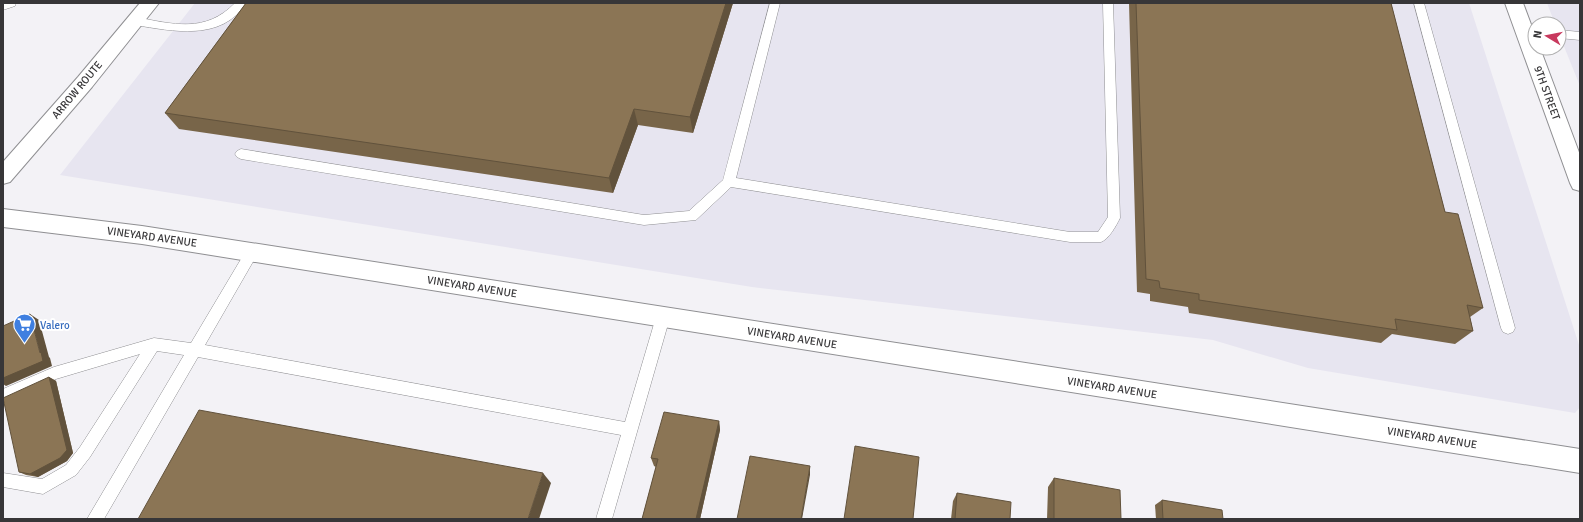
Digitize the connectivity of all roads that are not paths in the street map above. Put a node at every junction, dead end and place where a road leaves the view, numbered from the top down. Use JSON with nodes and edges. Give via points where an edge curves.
{"nodes":[{"id":1,"x":11,"y":3,"type":"edge"},
{"id":2,"x":150,"y":3,"type":"edge"},
{"id":3,"x":241,"y":3,"type":"edge"},
{"id":4,"x":775,"y":3,"type":"edge"},
{"id":5,"x":1108,"y":3,"type":"edge"},
{"id":6,"x":1419,"y":3,"type":"edge"},
{"id":7,"x":1514,"y":3,"type":"edge"},
{"id":8,"x":3,"y":6,"type":"edge"},
{"id":9,"x":135,"y":21,"type":"junction"},
{"id":10,"x":1527,"y":25,"type":"edge"},
{"id":11,"x":1567,"y":35,"type":"edge"},
{"id":12,"x":1580,"y":36,"type":"edge"},
{"id":13,"x":1539,"y":56,"type":"edge"},
{"id":14,"x":241,"y":154,"type":"dead end"},
{"id":15,"x":3,"y":176,"type":"edge"},
{"id":16,"x":1579,"y":177,"type":"edge"},
{"id":17,"x":729,"y":182,"type":"junction"},
{"id":18,"x":3,"y":218,"type":"edge"},
{"id":19,"x":252,"y":253,"type":"junction"},
{"id":20,"x":663,"y":317,"type":"junction"},
{"id":21,"x":1508,"y":328,"type":"dead end"},
{"id":22,"x":154,"y":344,"type":"junction"},
{"id":23,"x":196,"y":350,"type":"junction"},
{"id":24,"x":3,"y":396,"type":"edge"},
{"id":25,"x":630,"y":430,"type":"junction"},
{"id":26,"x":1580,"y":461,"type":"edge"},
{"id":27,"x":3,"y":480,"type":"edge"},
{"id":28,"x":95,"y":519,"type":"edge"},
{"id":29,"x":604,"y":519,"type":"edge"}],
"edges":[{"from":1,"to":8,"type":"lane"},
{"from":2,"to":9,"type":"main road","name":"ARROW ROUTE"},
{"from":3,"to":9,"type":"lane","via":[[225,20],[202,28],[172,27]]},
{"from":4,"to":17,"type":"lane"},
{"from":5,"to":17,"type":"lane","via":[[1114,218],[1100,237],[1070,236]]},
{"from":6,"to":21,"type":"lane"},
{"from":7,"to":10,"type":"main road","name":"9TH STREET"},
{"from":9,"to":15,"type":"main road","name":"ARROW ROUTE"},
{"from":11,"to":12,"type":"lane"},
{"from":13,"to":16,"type":"main road","name":"9TH STREET"},
{"from":14,"to":17,"type":"lane","via":[[644,220],[692,216]]},
{"from":18,"to":19,"type":"main road","name":"VINEYARD AVENUE","via":[[142,235]]},
{"from":19,"to":20,"type":"main road","name":"VINEYARD AVENUE"},
{"from":19,"to":23,"type":"lane"},
{"from":20,"to":25,"type":"lane"},
{"from":20,"to":26,"type":"main road","name":"VINEYARD AVENUE"},
{"from":22,"to":23,"type":"lane"},
{"from":22,"to":24,"type":"lane","via":[[54,373]]},
{"from":22,"to":27,"type":"lane","via":[[86,452],[71,470],[43,487]]},
{"from":23,"to":25,"type":"lane"},
{"from":23,"to":28,"type":"lane"},
{"from":25,"to":29,"type":"lane"}]}
